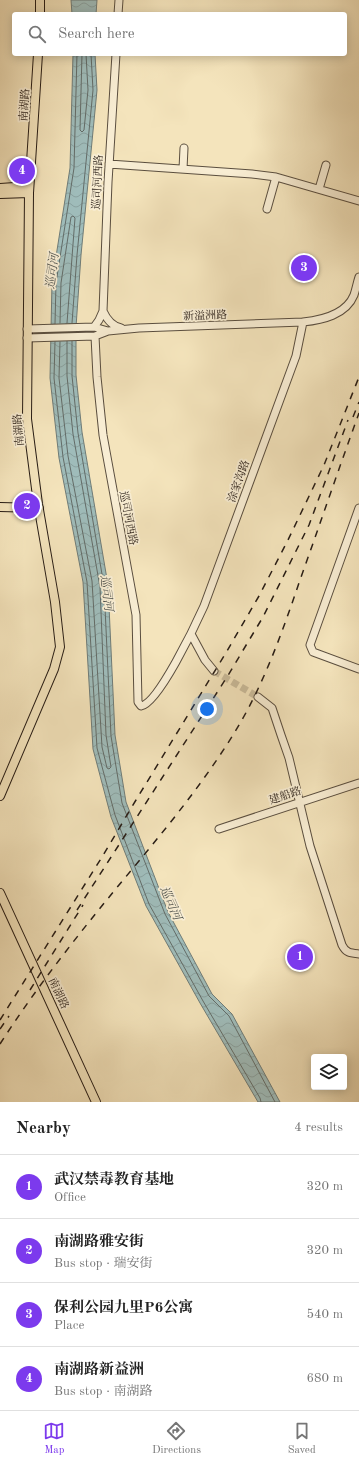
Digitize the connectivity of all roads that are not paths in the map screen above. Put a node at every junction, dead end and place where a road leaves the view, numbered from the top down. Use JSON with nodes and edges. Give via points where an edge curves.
{"nodes":[{"id":1,"x":40,"y":0,"type":"edge"},
{"id":2,"x":119,"y":0,"type":"edge"},
{"id":3,"x":40,"y":12,"type":"edge"},
{"id":4,"x":118,"y":12,"type":"edge"},
{"id":5,"x":38,"y":56,"type":"edge"},
{"id":6,"x":116,"y":56,"type":"edge"},
{"id":7,"x":184,"y":148,"type":"dead end"},
{"id":8,"x":109,"y":164,"type":"junction"},
{"id":9,"x":326,"y":164,"type":"dead end"},
{"id":10,"x":183,"y":170,"type":"junction"},
{"id":11,"x":276,"y":177,"type":"junction"},
{"id":12,"x":0,"y":188,"type":"edge"},
{"id":13,"x":319,"y":189,"type":"junction"},
{"id":14,"x":29,"y":190,"type":"junction"},
{"id":15,"x":0,"y":194,"type":"edge"},
{"id":16,"x":359,"y":201,"type":"edge"},
{"id":17,"x":267,"y":209,"type":"dead end"},
{"id":18,"x":359,"y":277,"type":"edge"},
{"id":19,"x":103,"y":312,"type":"junction"},
{"id":20,"x":303,"y":322,"type":"junction"},
{"id":21,"x":94,"y":326,"type":"junction"},
{"id":22,"x":27,"y":329,"type":"junction"},
{"id":23,"x":126,"y":329,"type":"junction"},
{"id":24,"x":108,"y":331,"type":"junction"},
{"id":25,"x":94,"y":336,"type":"junction"},
{"id":26,"x":27,"y":338,"type":"junction"},
{"id":27,"x":0,"y":503,"type":"edge"},
{"id":28,"x":38,"y":506,"type":"junction"},
{"id":29,"x":0,"y":507,"type":"edge"},
{"id":30,"x":359,"y":508,"type":"edge"},
{"id":31,"x":192,"y":634,"type":"junction"},
{"id":32,"x":359,"y":669,"type":"edge"},
{"id":33,"x":214,"y":670,"type":"tunnel mouth"},
{"id":34,"x":258,"y":698,"type":"tunnel mouth"},
{"id":35,"x":139,"y":705,"type":"joint"},
{"id":36,"x":359,"y":783,"type":"edge"},
{"id":37,"x":2,"y":794,"type":"edge"},
{"id":38,"x":300,"y":802,"type":"junction"},
{"id":39,"x":0,"y":804,"type":"edge"},
{"id":40,"x":219,"y":828,"type":"dead end"},
{"id":41,"x":0,"y":893,"type":"edge"},
{"id":42,"x":0,"y":905,"type":"edge"},
{"id":43,"x":359,"y":954,"type":"edge"},
{"id":44,"x":91,"y":1102,"type":"edge"},
{"id":45,"x":96,"y":1102,"type":"edge"}],
"edges":[{"from":1,"to":3,"type":"main road"},
{"from":2,"to":4,"type":"street"},
{"from":5,"to":14,"type":"main road","name":"南湖路"},
{"from":6,"to":8,"type":"street","name":"巡司河西路"},
{"from":7,"to":10,"type":"street"},
{"from":8,"to":10,"type":"street"},
{"from":8,"to":19,"type":"street","name":"巡司河西路"},
{"from":9,"to":13,"type":"street"},
{"from":10,"to":11,"type":"street"},
{"from":11,"to":13,"type":"street"},
{"from":11,"to":17,"type":"street"},
{"from":12,"to":14,"type":"main road"},
{"from":13,"to":16,"type":"street"},
{"from":14,"to":15,"type":"main road"},
{"from":14,"to":22,"type":"main road","name":"南湖路"},
{"from":18,"to":20,"type":"street","via":[[354,296],[345,308],[326,318]]},
{"from":19,"to":21,"type":"street"},
{"from":19,"to":23,"type":"street","via":[[112,325]]},
{"from":20,"to":23,"type":"street","name":"新溢洲路"},
{"from":20,"to":31,"type":"street","name":"涂家沟路","via":[[296,356]]},
{"from":21,"to":22,"type":"street"},
{"from":21,"to":24,"type":"street"},
{"from":22,"to":26,"type":"main road","name":"南湖路"},
{"from":23,"to":24,"type":"street","name":"新溢洲路"},
{"from":24,"to":25,"type":"street"},
{"from":25,"to":26,"type":"street"},
{"from":25,"to":35,"type":"street","name":"巡司河西路","via":[[102,435],[136,615]]},
{"from":26,"to":28,"type":"main road","name":"南湖路","via":[[27,427]]},
{"from":27,"to":28,"type":"main road"},
{"from":28,"to":29,"type":"main road"},
{"from":28,"to":37,"type":"main road","name":"南湖路","via":[[60,646],[57,661]]},
{"from":30,"to":32,"type":"street","via":[[310,645],[313,652]]},
{"from":31,"to":33,"type":"street","via":[[205,660]]},
{"from":31,"to":35,"type":"street","name":"涂家沟路","via":[[153,697],[146,705]]},
{"from":34,"to":38,"type":"street","via":[[272,708],[289,758]]},
{"from":36,"to":38,"type":"street","name":"建船路"},
{"from":37,"to":39,"type":"main road","name":"南湖路"},
{"from":38,"to":40,"type":"street","name":"建船路"},
{"from":38,"to":43,"type":"street","via":[[310,846],[342,945],[349,953]]},
{"from":41,"to":45,"type":"main road","name":"南湖路"},
{"from":42,"to":44,"type":"main road","name":"南湖路"}]}
